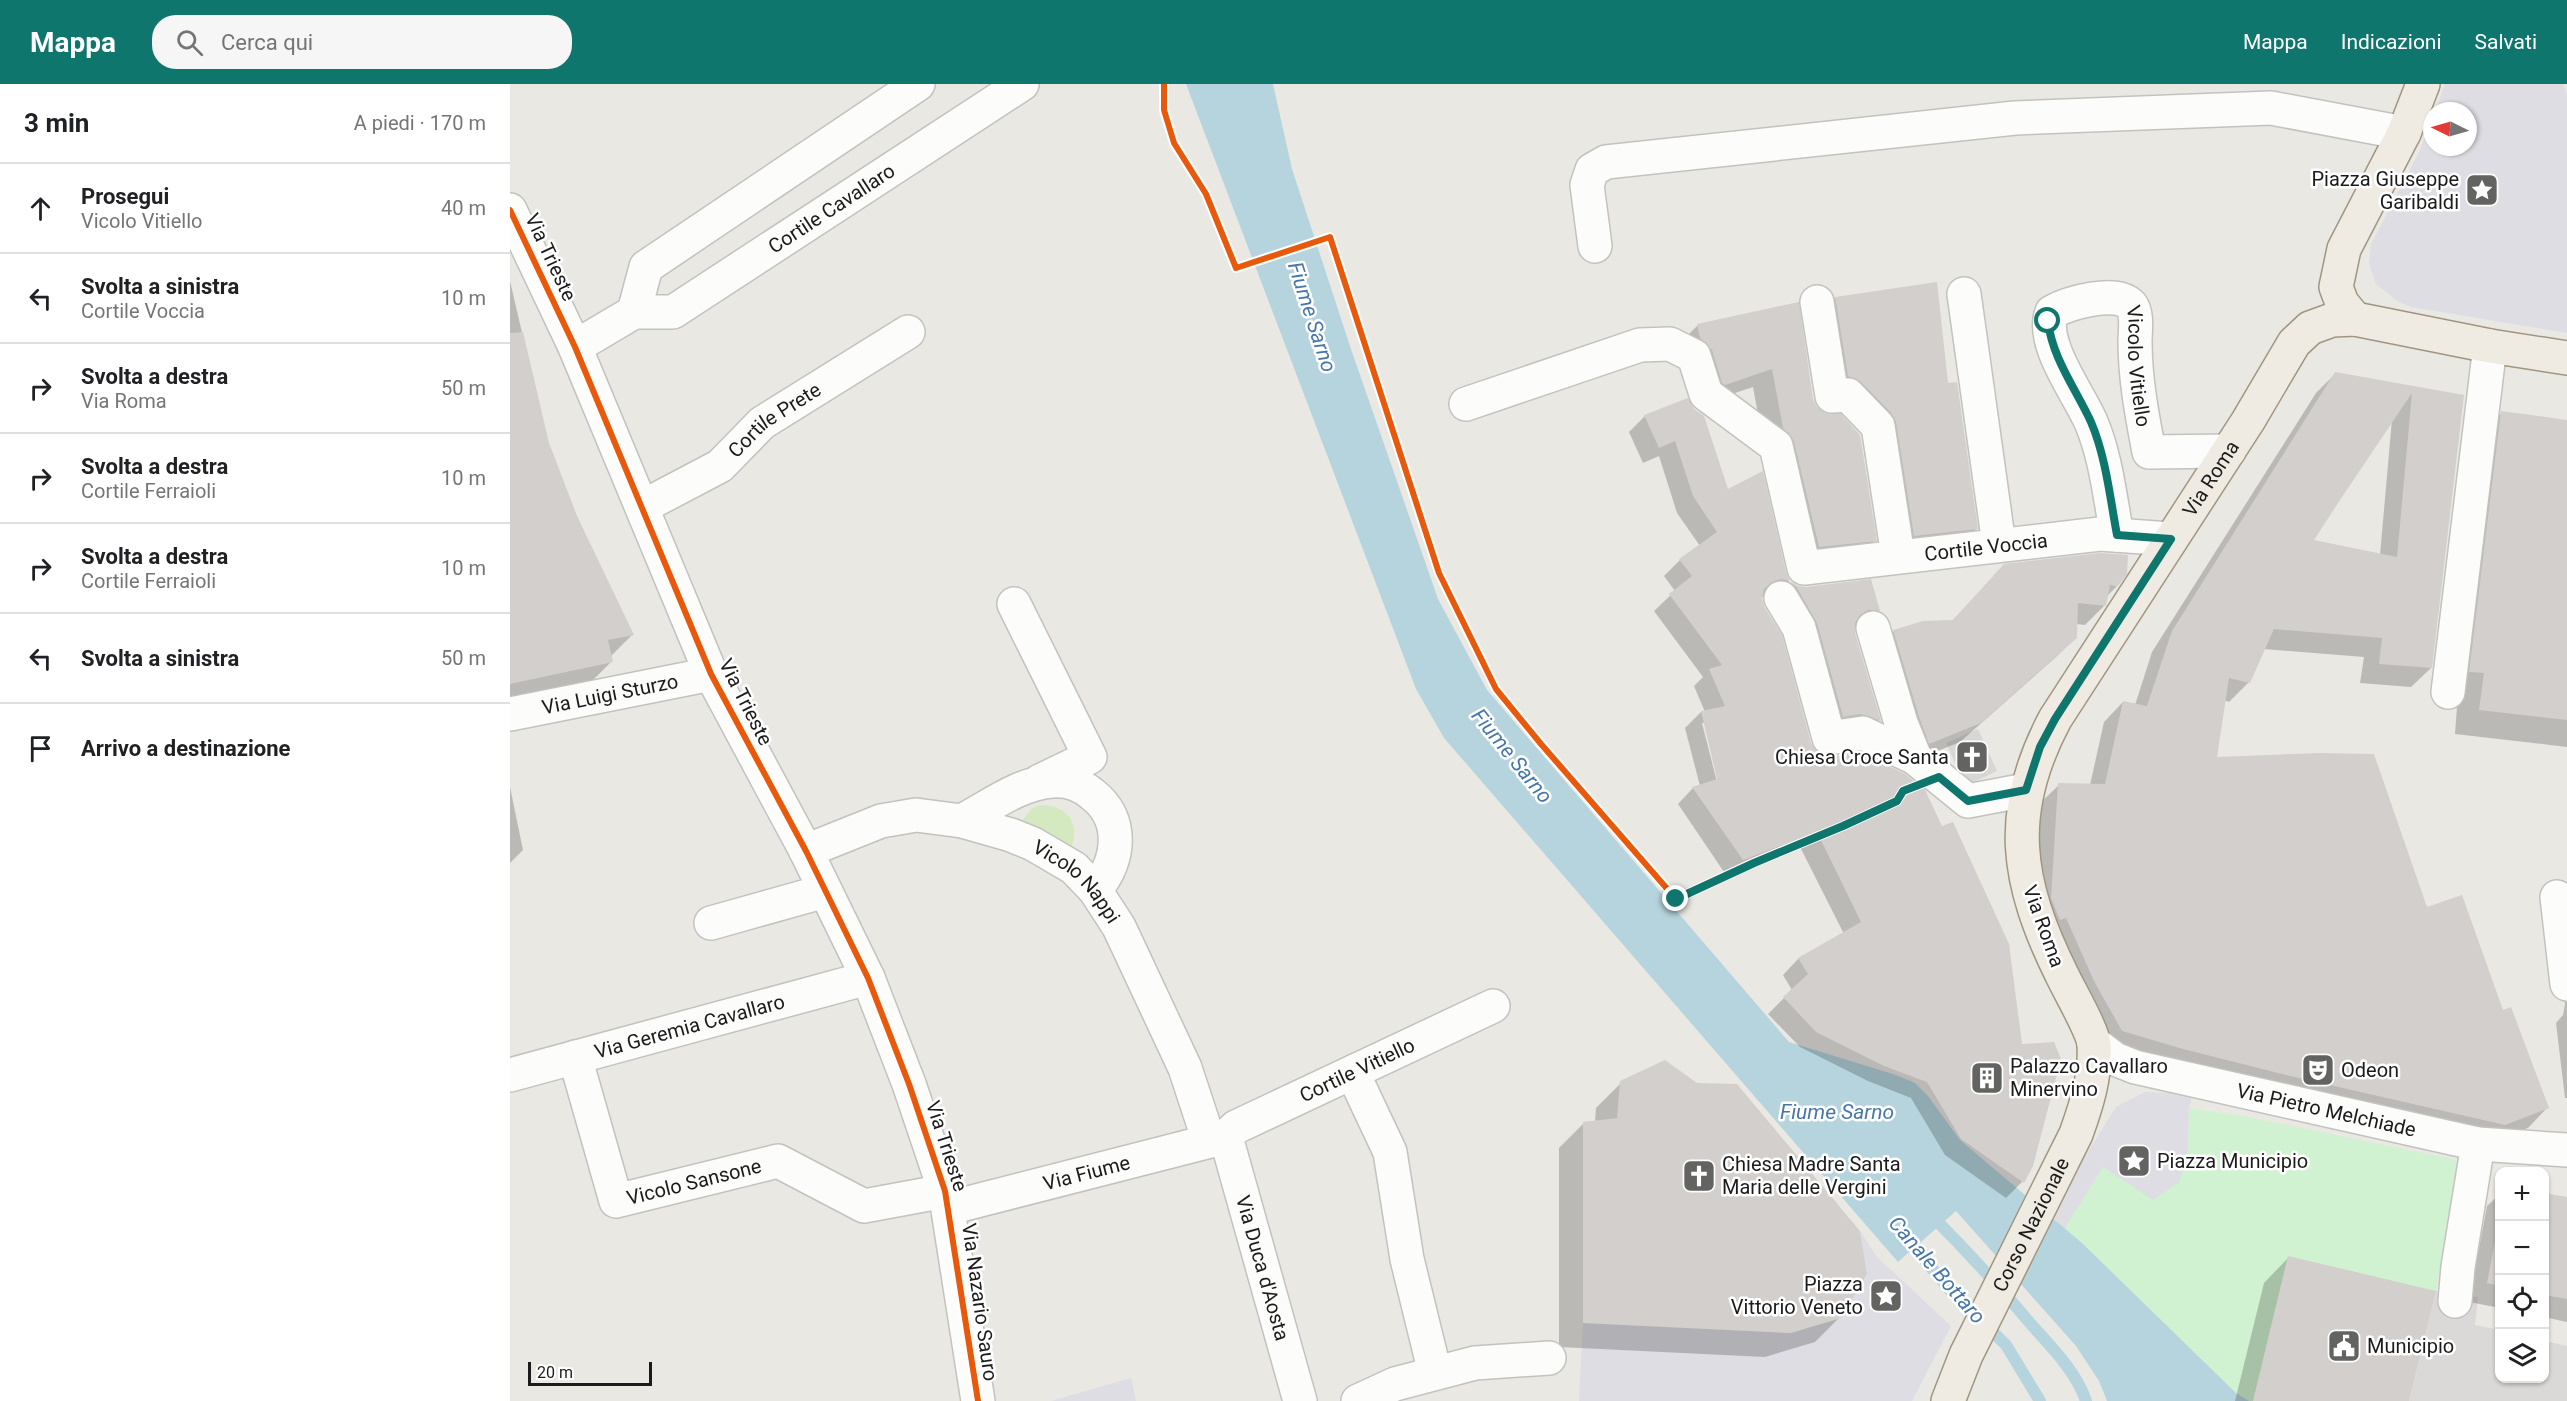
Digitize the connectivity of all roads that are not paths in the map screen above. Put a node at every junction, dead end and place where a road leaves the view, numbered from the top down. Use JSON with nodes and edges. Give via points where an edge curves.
{"nodes":[{"id":1,"x":918,"y":84,"type":"edge"},
{"id":2,"x":1022,"y":84,"type":"edge"},
{"id":3,"x":2423,"y":84,"type":"edge"},
{"id":4,"x":2404,"y":134,"type":"junction"},
{"id":5,"x":512,"y":216,"type":"edge"},
{"id":6,"x":1595,"y":246,"type":"dead end"},
{"id":7,"x":1965,"y":294,"type":"dead end"},
{"id":8,"x":1817,"y":302,"type":"dead end"},
{"id":9,"x":634,"y":312,"type":"junction"},
{"id":10,"x":2355,"y":319,"type":"junction"},
{"id":11,"x":908,"y":332,"type":"dead end"},
{"id":12,"x":575,"y":346,"type":"junction"},
{"id":13,"x":2490,"y":346,"type":"junction"},
{"id":14,"x":2567,"y":358,"type":"edge"},
{"id":15,"x":1466,"y":404,"type":"dead end"},
{"id":16,"x":2229,"y":451,"type":"junction"},
{"id":17,"x":642,"y":507,"type":"junction"},
{"id":18,"x":2117,"y":535,"type":"junction"},
{"id":19,"x":2171,"y":539,"type":"junction"},
{"id":20,"x":1999,"y":545,"type":"junction"},
{"id":21,"x":1898,"y":556,"type":"junction"},
{"id":22,"x":1781,"y":597,"type":"dead end"},
{"id":23,"x":1014,"y":604,"type":"dead end"},
{"id":24,"x":1873,"y":628,"type":"dead end"},
{"id":25,"x":711,"y":674,"type":"junction"},
{"id":26,"x":2448,"y":692,"type":"dead end"},
{"id":27,"x":510,"y":714,"type":"edge"},
{"id":28,"x":1915,"y":758,"type":"junction"},
{"id":29,"x":1035,"y":783,"type":"junction"},
{"id":30,"x":2026,"y":790,"type":"junction"},
{"id":31,"x":962,"y":821,"type":"junction"},
{"id":32,"x":806,"y":851,"type":"junction"},
{"id":33,"x":1095,"y":890,"type":"junction"},
{"id":34,"x":825,"y":891,"type":"junction"},
{"id":35,"x":2557,"y":897,"type":"dead end"},
{"id":36,"x":711,"y":923,"type":"dead end"},
{"id":37,"x":868,"y":978,"type":"junction"},
{"id":38,"x":2567,"y":984,"type":"edge"},
{"id":39,"x":1492,"y":1006,"type":"dead end"},
{"id":40,"x":2094,"y":1043,"type":"junction"},
{"id":41,"x":574,"y":1057,"type":"junction"},
{"id":42,"x":1355,"y":1071,"type":"junction"},
{"id":43,"x":510,"y":1075,"type":"edge"},
{"id":44,"x":1217,"y":1139,"type":"junction"},
{"id":45,"x":2478,"y":1144,"type":"junction"},
{"id":46,"x":2567,"y":1150,"type":"edge"},
{"id":47,"x":947,"y":1200,"type":"junction"},
{"id":48,"x":2455,"y":1301,"type":"dead end"},
{"id":49,"x":1549,"y":1358,"type":"dead end"},
{"id":50,"x":1435,"y":1373,"type":"junction"},
{"id":51,"x":978,"y":1401,"type":"edge"},
{"id":52,"x":1300,"y":1401,"type":"edge"},
{"id":53,"x":1358,"y":1401,"type":"edge"},
{"id":54,"x":1948,"y":1401,"type":"edge"}],
"edges":[{"from":1,"to":9,"type":"street","via":[[646,267]]},
{"from":2,"to":9,"type":"street","name":"Cortile Cavallaro","via":[[673,312]]},
{"from":3,"to":4,"type":"main road"},
{"from":4,"to":6,"type":"street","via":[[2259,108],[2015,117],[1606,162],[1592,170],[1587,185]]},
{"from":4,"to":10,"type":"main road","via":[[2344,249],[2336,287],[2342,303]]},
{"from":5,"to":12,"type":"street","name":"Via Trieste"},
{"from":7,"to":20,"type":"street"},
{"from":8,"to":21,"type":"street","via":[[1832,396],[1848,395],[1878,426]]},
{"from":9,"to":12,"type":"street","name":"Cortile Cavallaro"},
{"from":10,"to":13,"type":"main road"},
{"from":10,"to":16,"type":"main road","name":"Via Roma","via":[[2332,320],[2310,328],[2294,343]]},
{"from":11,"to":17,"type":"street","name":"Cortile Prete","via":[[762,423],[720,466]]},
{"from":12,"to":17,"type":"street","name":"Via Trieste"},
{"from":13,"to":14,"type":"main road"},
{"from":13,"to":26,"type":"street"},
{"from":15,"to":21,"type":"street","name":"Cortile Voccia","via":[[1640,345],[1671,344],[1694,356],[1706,394],[1776,446],[1804,568]]},
{"from":16,"to":18,"type":"street","name":"Vicolo Vitiello","via":[[2149,452],[2135,364],[2135,319],[2132,307],[2122,299],[2109,297],[2052,312],[2049,332],[2091,423],[2103,460]]},
{"from":16,"to":19,"type":"main road","name":"Via Roma"},
{"from":17,"to":25,"type":"street","name":"Via Trieste"},
{"from":18,"to":19,"type":"street","name":"Cortile Voccia"},
{"from":18,"to":20,"type":"street","name":"Cortile Voccia"},
{"from":19,"to":30,"type":"main road","name":"Via Roma","via":[[2055,719],[2040,747]]},
{"from":20,"to":21,"type":"street","name":"Cortile Voccia"},
{"from":22,"to":28,"type":"street","via":[[1799,628],[1829,738],[1863,733]]},
{"from":23,"to":29,"type":"street","via":[[1090,757]]},
{"from":24,"to":28,"type":"street"},
{"from":25,"to":27,"type":"street","name":"Via Luigi Sturzo"},
{"from":25,"to":32,"type":"street","name":"Via Trieste"},
{"from":28,"to":30,"type":"street","via":[[1968,801]]},
{"from":29,"to":31,"type":"street"},
{"from":29,"to":33,"type":"street","via":[[1055,780],[1077,785],[1097,798],[1110,816],[1115,854]]},
{"from":30,"to":40,"type":"main road","name":"Via Roma","via":[[2021,827],[2028,883],[2049,949]]},
{"from":31,"to":32,"type":"street","name":"Vicolo Nappi","via":[[916,815],[881,821]]},
{"from":31,"to":33,"type":"street","name":"Vicolo Nappi","via":[[1033,844],[1074,868]]},
{"from":32,"to":34,"type":"street","name":"Via Trieste"},
{"from":33,"to":44,"type":"street","name":"Vicolo Nappi","via":[[1119,927]]},
{"from":34,"to":36,"type":"street"},
{"from":34,"to":37,"type":"street","name":"Via Trieste"},
{"from":35,"to":38,"type":"street"},
{"from":37,"to":41,"type":"street","name":"Via Geremia Cavallaro"},
{"from":37,"to":47,"type":"street","name":"Via Trieste","via":[[909,1084]]},
{"from":39,"to":42,"type":"street","name":"Cortile Vitiello"},
{"from":40,"to":45,"type":"street","name":"Via Pietro Melchiade","via":[[2115,1059],[2136,1067]]},
{"from":40,"to":54,"type":"main road","name":"Corso Nazionale","via":[[2087,1104],[2076,1134]]},
{"from":41,"to":43,"type":"street","name":"Via Geremia Cavallaro"},
{"from":41,"to":47,"type":"street","name":"Vicolo Sansone","via":[[616,1201],[778,1161],[864,1206]]},
{"from":42,"to":44,"type":"street","name":"Cortile Vitiello"},
{"from":42,"to":50,"type":"street","via":[[1390,1152],[1407,1259]]},
{"from":44,"to":47,"type":"street","name":"Via Fiume"},
{"from":44,"to":52,"type":"street","name":"Via Duca d'Aosta"},
{"from":45,"to":46,"type":"street","name":"Via Pietro Melchiade"},
{"from":45,"to":48,"type":"street"},
{"from":47,"to":51,"type":"street","name":"Via Nazario Sauro"},
{"from":49,"to":50,"type":"street","via":[[1475,1363]]},
{"from":50,"to":53,"type":"street","via":[[1395,1384]]}]}
